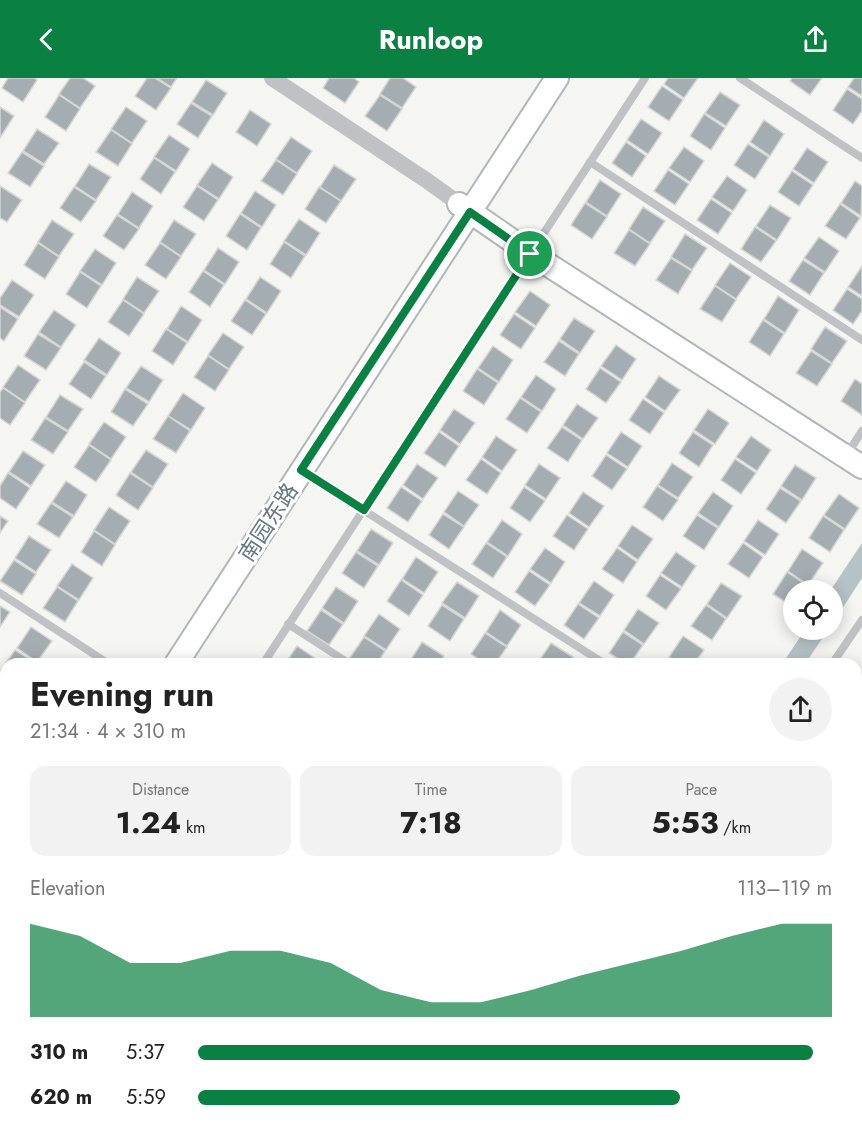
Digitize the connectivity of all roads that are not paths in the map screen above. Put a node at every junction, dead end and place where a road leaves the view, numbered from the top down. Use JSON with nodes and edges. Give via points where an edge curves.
{"nodes":[{"id":1,"x":272,"y":78,"type":"edge"},
{"id":2,"x":540,"y":78,"type":"edge"},
{"id":3,"x":557,"y":78,"type":"edge"},
{"id":4,"x":645,"y":78,"type":"edge"},
{"id":5,"x":740,"y":78,"type":"edge"},
{"id":6,"x":862,"y":158,"type":"edge"},
{"id":7,"x":590,"y":162,"type":"junction"},
{"id":8,"x":464,"y":208,"type":"junction"},
{"id":9,"x":530,"y":254,"type":"junction"},
{"id":10,"x":862,"y":340,"type":"edge"},
{"id":11,"x":862,"y":431,"type":"edge"},
{"id":12,"x":854,"y":462,"type":"edge"},
{"id":13,"x":301,"y":470,"type":"junction"},
{"id":14,"x":364,"y":510,"type":"junction"},
{"id":15,"x":0,"y":593,"type":"edge"},
{"id":16,"x":862,"y":620,"type":"edge"},
{"id":17,"x":288,"y":624,"type":"junction"},
{"id":18,"x":100,"y":658,"type":"edge"},
{"id":19,"x":163,"y":658,"type":"edge"},
{"id":20,"x":180,"y":658,"type":"edge"},
{"id":21,"x":266,"y":658,"type":"edge"},
{"id":22,"x":341,"y":658,"type":"edge"},
{"id":23,"x":596,"y":658,"type":"edge"},
{"id":24,"x":836,"y":658,"type":"edge"}],
"edges":[{"from":1,"to":8,"type":"street"},
{"from":2,"to":8,"type":"main road","name":"南园东路"},
{"from":3,"to":8,"type":"main road","name":"南园东路"},
{"from":4,"to":7,"type":"lane"},
{"from":5,"to":6,"type":"lane"},
{"from":7,"to":9,"type":"lane"},
{"from":7,"to":10,"type":"lane"},
{"from":8,"to":9,"type":"main road"},
{"from":8,"to":13,"type":"main road","name":"南园东路"},
{"from":8,"to":19,"type":"main road","name":"南园东路"},
{"from":9,"to":12,"type":"main road"},
{"from":9,"to":14,"type":"lane"},
{"from":11,"to":12,"type":"lane"},
{"from":13,"to":14,"type":"lane"},
{"from":13,"to":20,"type":"main road","name":"南园东路"},
{"from":14,"to":17,"type":"lane"},
{"from":14,"to":23,"type":"lane"},
{"from":15,"to":18,"type":"lane"},
{"from":16,"to":24,"type":"lane"},
{"from":17,"to":21,"type":"lane"},
{"from":17,"to":22,"type":"lane"}]}
